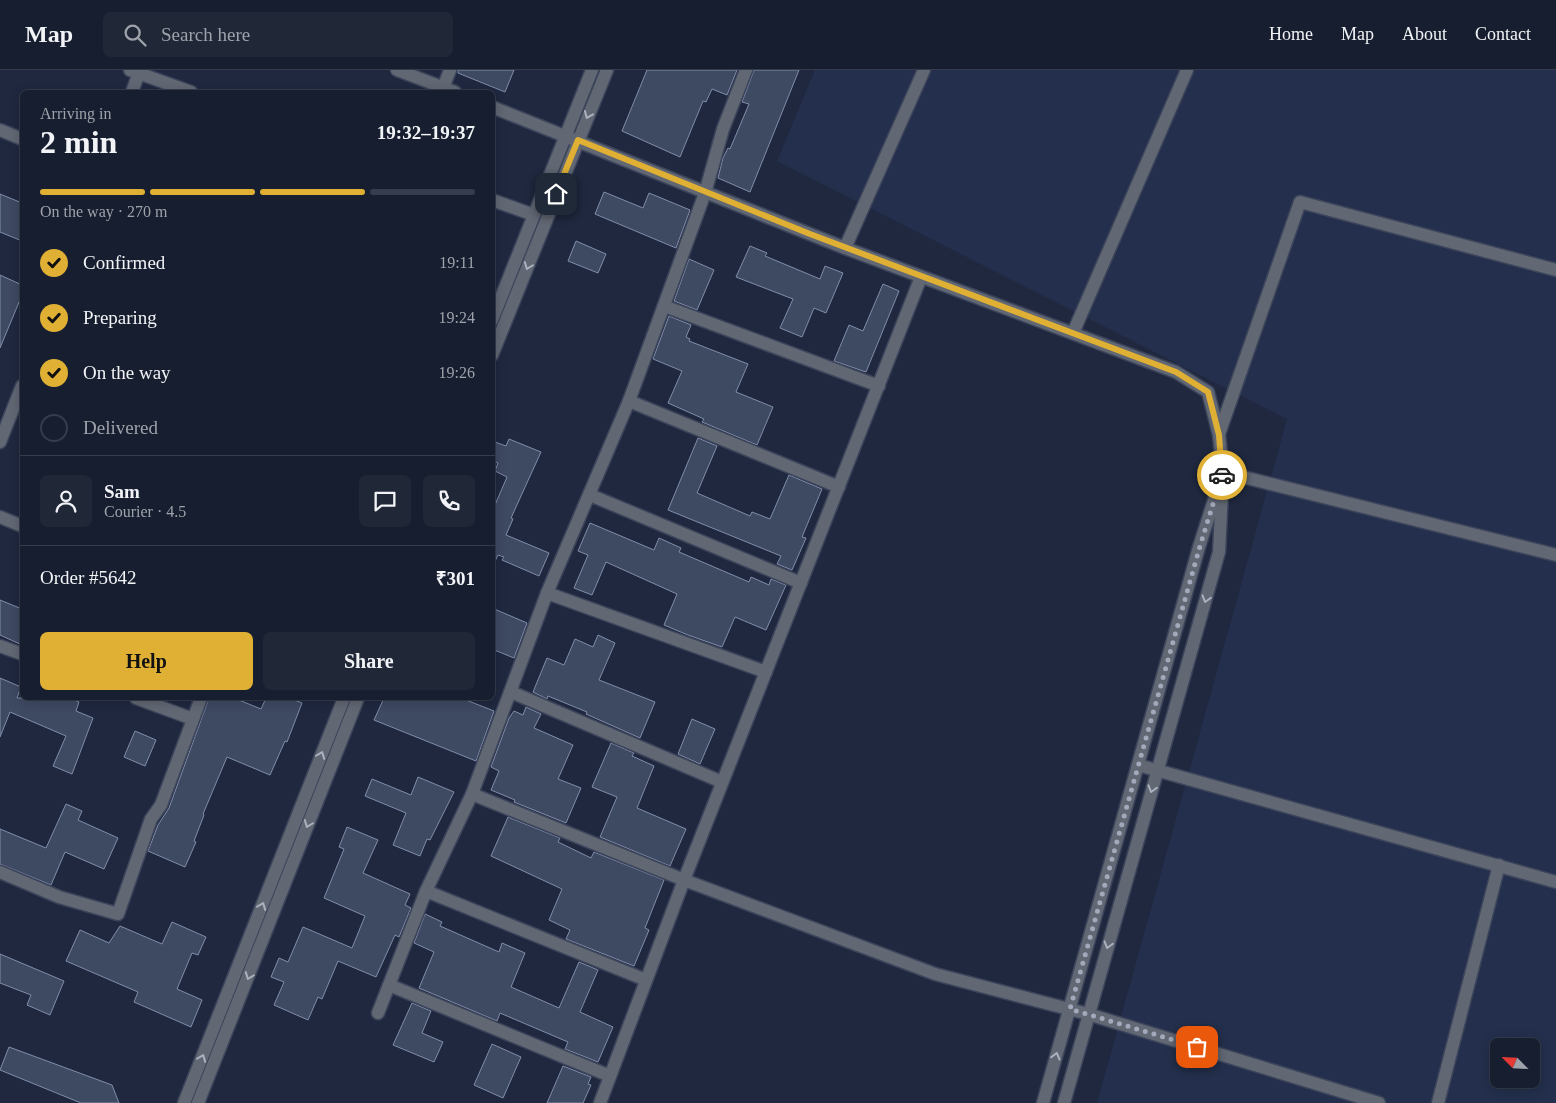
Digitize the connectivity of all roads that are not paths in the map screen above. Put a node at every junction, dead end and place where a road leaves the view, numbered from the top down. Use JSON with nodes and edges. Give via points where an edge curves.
{"nodes":[{"id":1,"x":397,"y":70,"type":"edge"},
{"id":2,"x":450,"y":70,"type":"edge"},
{"id":3,"x":592,"y":70,"type":"edge"},
{"id":4,"x":607,"y":70,"type":"edge"},
{"id":5,"x":746,"y":70,"type":"edge"},
{"id":6,"x":924,"y":70,"type":"edge"},
{"id":7,"x":1187,"y":70,"type":"edge"},
{"id":8,"x":136,"y":71,"type":"edge"},
{"id":9,"x":132,"y":90,"type":"edge"},
{"id":10,"x":186,"y":90,"type":"edge"},
{"id":11,"x":449,"y":90,"type":"edge"},
{"id":12,"x":495,"y":108,"type":"edge"},
{"id":13,"x":0,"y":130,"type":"edge"},
{"id":14,"x":565,"y":135,"type":"junction"},
{"id":15,"x":20,"y":139,"type":"edge"},
{"id":16,"x":578,"y":140,"type":"junction"},
{"id":17,"x":705,"y":193,"type":"junction"},
{"id":18,"x":495,"y":201,"type":"edge"},
{"id":19,"x":534,"y":215,"type":"junction"},
{"id":20,"x":845,"y":248,"type":"junction"},
{"id":21,"x":1556,"y":270,"type":"edge"},
{"id":22,"x":921,"y":277,"type":"junction"},
{"id":23,"x":664,"y":306,"type":"junction"},
{"id":24,"x":495,"y":312,"type":"edge"},
{"id":25,"x":1072,"y":334,"type":"junction"},
{"id":26,"x":495,"y":348,"type":"edge"},
{"id":27,"x":879,"y":386,"type":"junction"},
{"id":28,"x":20,"y":396,"type":"edge"},
{"id":29,"x":629,"y":401,"type":"junction"},
{"id":30,"x":1219,"y":435,"type":"junction"},
{"id":31,"x":0,"y":442,"type":"edge"},
{"id":32,"x":1223,"y":472,"type":"junction"},
{"id":33,"x":839,"y":487,"type":"junction"},
{"id":34,"x":590,"y":495,"type":"junction"},
{"id":35,"x":0,"y":517,"type":"edge"},
{"id":36,"x":20,"y":525,"type":"edge"},
{"id":37,"x":1556,"y":555,"type":"edge"},
{"id":38,"x":801,"y":583,"type":"junction"},
{"id":39,"x":547,"y":593,"type":"junction"},
{"id":40,"x":0,"y":646,"type":"edge"},
{"id":41,"x":20,"y":653,"type":"edge"},
{"id":42,"x":766,"y":672,"type":"junction"},
{"id":43,"x":511,"y":692,"type":"junction"},
{"id":44,"x":141,"y":700,"type":"edge"},
{"id":45,"x":200,"y":700,"type":"edge"},
{"id":46,"x":343,"y":700,"type":"edge"},
{"id":47,"x":357,"y":700,"type":"edge"},
{"id":48,"x":193,"y":719,"type":"junction"},
{"id":49,"x":1138,"y":765,"type":"junction"},
{"id":50,"x":1157,"y":770,"type":"junction"},
{"id":51,"x":722,"y":782,"type":"junction"},
{"id":52,"x":472,"y":794,"type":"junction"},
{"id":53,"x":1499,"y":865,"type":"junction"},
{"id":54,"x":0,"y":872,"type":"edge"},
{"id":55,"x":684,"y":880,"type":"junction"},
{"id":56,"x":1556,"y":882,"type":"edge"},
{"id":57,"x":426,"y":891,"type":"junction"},
{"id":58,"x":646,"y":980,"type":"junction"},
{"id":59,"x":389,"y":985,"type":"junction"},
{"id":60,"x":1070,"y":1009,"type":"junction"},
{"id":61,"x":378,"y":1013,"type":"dead end"},
{"id":62,"x":1088,"y":1014,"type":"junction"},
{"id":63,"x":610,"y":1076,"type":"junction"},
{"id":64,"x":184,"y":1103,"type":"edge"},
{"id":65,"x":198,"y":1103,"type":"edge"},
{"id":66,"x":600,"y":1103,"type":"edge"},
{"id":67,"x":1043,"y":1103,"type":"edge"},
{"id":68,"x":1064,"y":1103,"type":"edge"},
{"id":69,"x":1379,"y":1103,"type":"edge"},
{"id":70,"x":1438,"y":1103,"type":"edge"}],
"edges":[{"from":1,"to":11,"type":"street"},
{"from":2,"to":11,"type":"street"},
{"from":3,"to":14,"type":"street"},
{"from":4,"to":16,"type":"street","one_way":true},
{"from":5,"to":17,"type":"street","via":[[723,129]]},
{"from":6,"to":20,"type":"street"},
{"from":7,"to":25,"type":"street"},
{"from":8,"to":9,"type":"street"},
{"from":8,"to":10,"type":"street"},
{"from":12,"to":14,"type":"street"},
{"from":13,"to":15,"type":"street"},
{"from":14,"to":16,"type":"street"},
{"from":14,"to":19,"type":"street"},
{"from":16,"to":17,"type":"street"},
{"from":16,"to":26,"type":"street","one_way":true},
{"from":17,"to":20,"type":"street"},
{"from":17,"to":23,"type":"street"},
{"from":18,"to":19,"type":"street"},
{"from":19,"to":24,"type":"street"},
{"from":20,"to":22,"type":"street"},
{"from":21,"to":30,"type":"street","via":[[1300,202]]},
{"from":22,"to":25,"type":"street"},
{"from":22,"to":27,"type":"street"},
{"from":23,"to":27,"type":"street"},
{"from":23,"to":29,"type":"street"},
{"from":25,"to":30,"type":"street","via":[[1176,372],[1208,392]]},
{"from":27,"to":33,"type":"street"},
{"from":28,"to":31,"type":"street"},
{"from":29,"to":33,"type":"street"},
{"from":29,"to":34,"type":"street"},
{"from":30,"to":32,"type":"street"},
{"from":32,"to":37,"type":"street"},
{"from":32,"to":49,"type":"street"},
{"from":32,"to":50,"type":"street","one_way":true,"via":[[1219,552]]},
{"from":33,"to":38,"type":"street"},
{"from":34,"to":38,"type":"street"},
{"from":34,"to":39,"type":"street"},
{"from":35,"to":36,"type":"street"},
{"from":38,"to":42,"type":"street"},
{"from":39,"to":42,"type":"street"},
{"from":39,"to":43,"type":"street"},
{"from":40,"to":41,"type":"street"},
{"from":42,"to":51,"type":"street"},
{"from":43,"to":51,"type":"street"},
{"from":43,"to":52,"type":"street"},
{"from":44,"to":48,"type":"street"},
{"from":45,"to":48,"type":"street"},
{"from":64,"to":46,"type":"street","one_way":true},
{"from":47,"to":65,"type":"street","one_way":true},
{"from":48,"to":54,"type":"street","via":[[161,805],[151,819],[118,914],[59,896]]},
{"from":49,"to":50,"type":"street"},
{"from":49,"to":60,"type":"street"},
{"from":50,"to":53,"type":"street"},
{"from":50,"to":62,"type":"street","one_way":true},
{"from":51,"to":55,"type":"street"},
{"from":52,"to":55,"type":"street"},
{"from":52,"to":57,"type":"street"},
{"from":53,"to":56,"type":"street"},
{"from":53,"to":70,"type":"street"},
{"from":55,"to":58,"type":"street"},
{"from":55,"to":60,"type":"street","via":[[935,974]]},
{"from":57,"to":58,"type":"street"},
{"from":57,"to":59,"type":"street"},
{"from":58,"to":63,"type":"street"},
{"from":59,"to":61,"type":"street"},
{"from":59,"to":63,"type":"street"},
{"from":60,"to":62,"type":"street"},
{"from":67,"to":60,"type":"street","one_way":true},
{"from":62,"to":68,"type":"street"},
{"from":62,"to":69,"type":"street"},
{"from":63,"to":66,"type":"street"}]}
